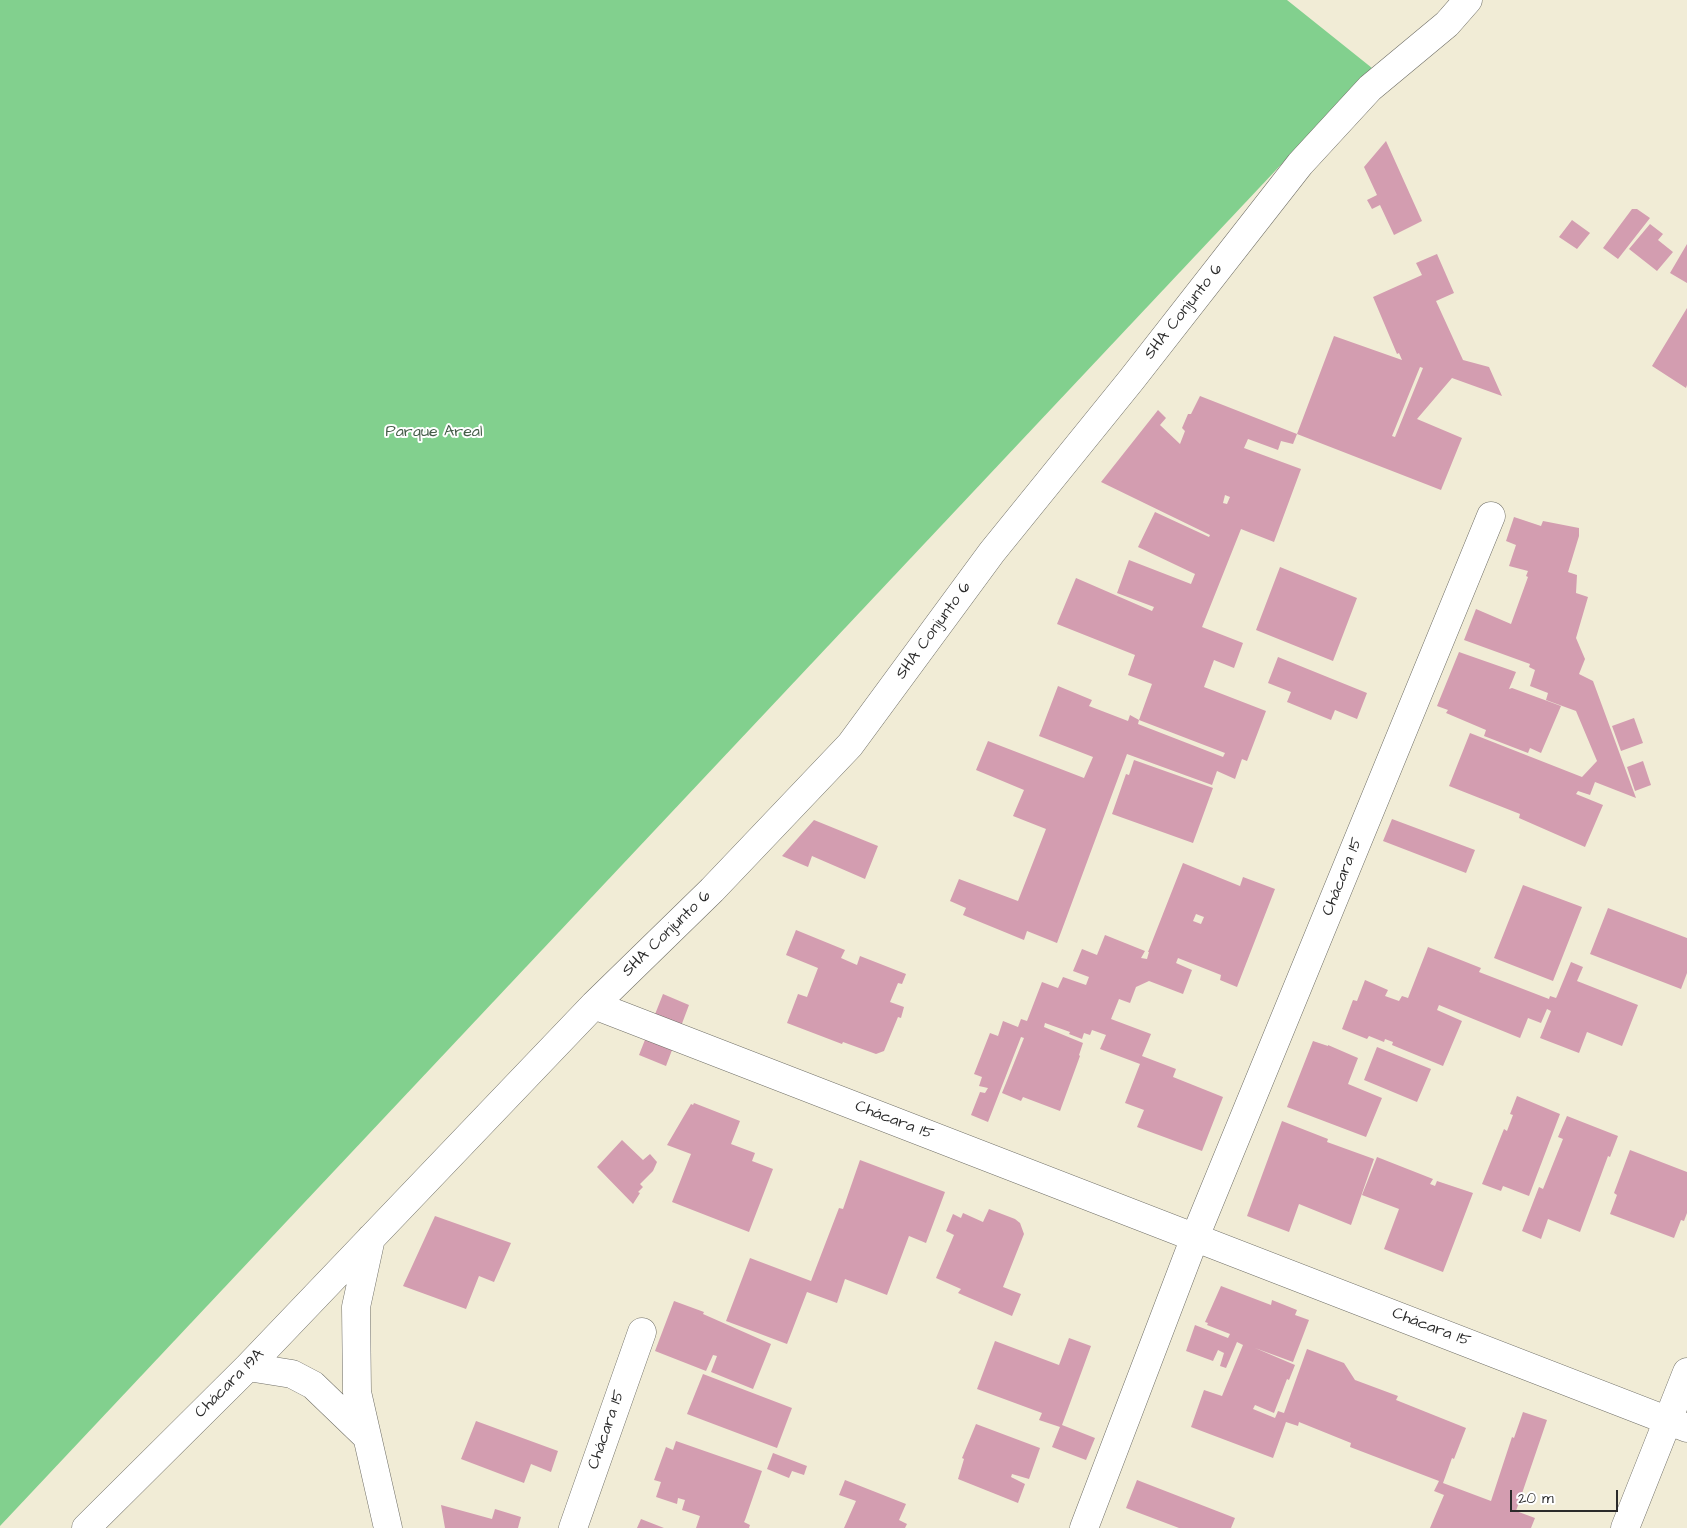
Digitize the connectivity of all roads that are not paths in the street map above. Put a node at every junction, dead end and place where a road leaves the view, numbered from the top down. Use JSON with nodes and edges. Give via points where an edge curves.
{"nodes":[{"id":1,"x":1468,"y":0,"type":"edge"},
{"id":2,"x":1490,"y":516,"type":"dead end"},
{"id":3,"x":594,"y":1005,"type":"junction"},
{"id":4,"x":1194,"y":1237,"type":"junction"},
{"id":5,"x":371,"y":1238,"type":"junction"},
{"id":6,"x":642,"y":1332,"type":"dead end"},
{"id":7,"x":248,"y":1367,"type":"junction"},
{"id":8,"x":1687,"y":1372,"type":"edge"},
{"id":9,"x":1678,"y":1424,"type":"edge"},
{"id":10,"x":366,"y":1436,"type":"junction"},
{"id":11,"x":86,"y":1528,"type":"edge"},
{"id":12,"x":388,"y":1528,"type":"edge"},
{"id":13,"x":573,"y":1528,"type":"edge"},
{"id":14,"x":1084,"y":1528,"type":"edge"},
{"id":15,"x":1625,"y":1528,"type":"edge"}],
"edges":[{"from":1,"to":3,"type":"street","name":"SHA Conjunto 6","via":[[1446,24],[1370,88],[1300,164],[992,552],[850,745],[712,890]]},
{"from":2,"to":4,"type":"street","name":"Chácara 15"},
{"from":3,"to":4,"type":"street","name":"Chácara 15"},
{"from":3,"to":5,"type":"street","name":"SHA Conjunto 6"},
{"from":4,"to":9,"type":"street","name":"Chácara 15"},
{"from":4,"to":14,"type":"street","name":"Chácara 15"},
{"from":5,"to":7,"type":"street","name":"Chácara 19A"},
{"from":5,"to":10,"type":"street","via":[[356,1307],[357,1392]]},
{"from":6,"to":13,"type":"street","name":"Chácara 15"},
{"from":7,"to":10,"type":"street","via":[[292,1374],[313,1384]]},
{"from":7,"to":11,"type":"street","name":"Chácara 19A"},
{"from":8,"to":9,"type":"street"},
{"from":9,"to":15,"type":"street"},
{"from":10,"to":12,"type":"street"}]}
